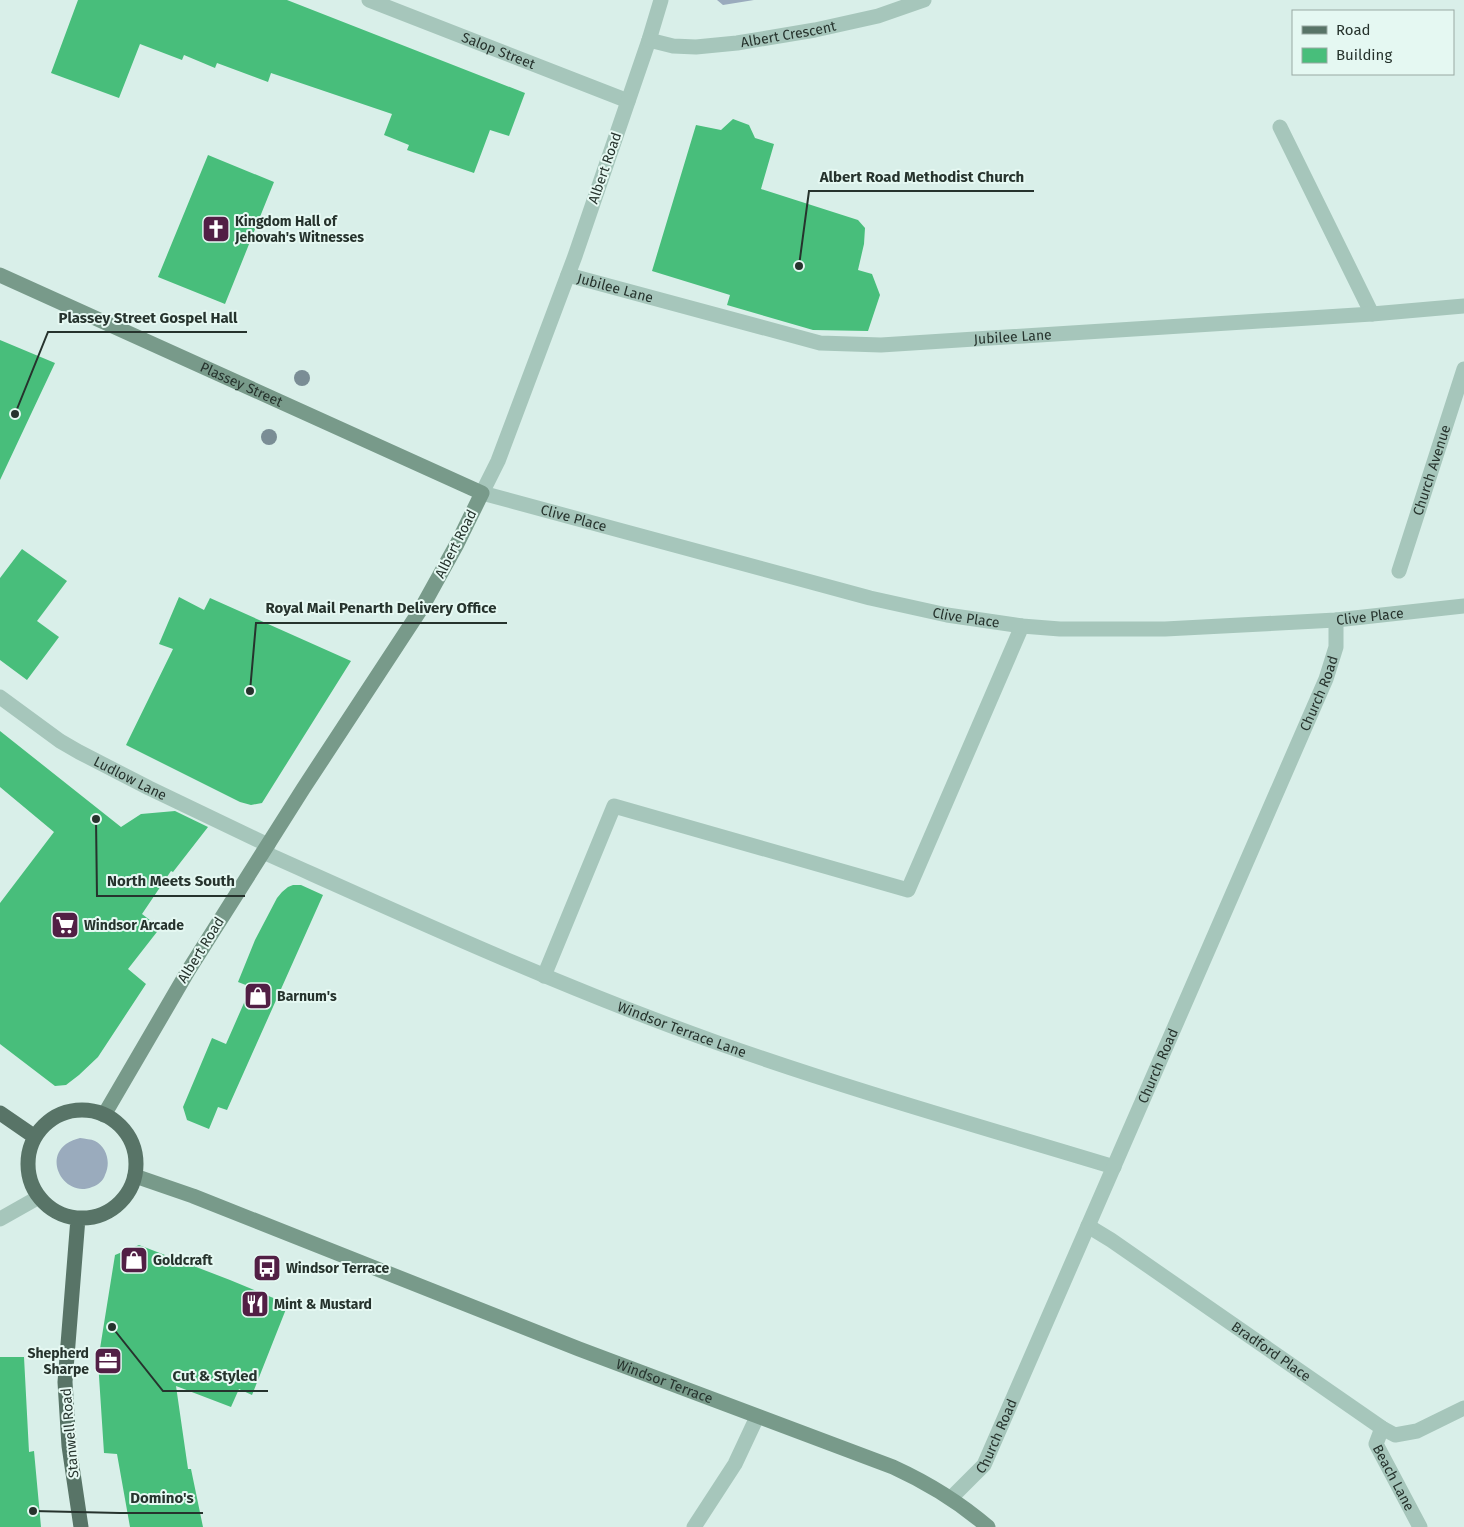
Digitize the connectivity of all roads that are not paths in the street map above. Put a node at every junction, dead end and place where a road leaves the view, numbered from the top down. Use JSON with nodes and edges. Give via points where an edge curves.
{"nodes":[{"id":1,"x":369,"y":0,"type":"edge"},
{"id":2,"x":661,"y":0,"type":"edge"},
{"id":3,"x":924,"y":0,"type":"edge"},
{"id":4,"x":649,"y":40,"type":"junction"},
{"id":5,"x":628,"y":101,"type":"junction"},
{"id":6,"x":1280,"y":127,"type":"dead end"},
{"id":7,"x":0,"y":275,"type":"edge"},
{"id":8,"x":568,"y":275,"type":"junction"},
{"id":9,"x":1464,"y":306,"type":"edge"},
{"id":10,"x":1372,"y":314,"type":"junction"},
{"id":11,"x":1464,"y":369,"type":"edge"},
{"id":12,"x":482,"y":493,"type":"junction"},
{"id":13,"x":1398,"y":571,"type":"dead end"},
{"id":14,"x":1464,"y":606,"type":"edge"},
{"id":15,"x":1336,"y":620,"type":"junction"},
{"id":16,"x":1022,"y":626,"type":"junction"},
{"id":17,"x":0,"y":697,"type":"edge"},
{"id":18,"x":265,"y":849,"type":"junction"},
{"id":19,"x":544,"y":976,"type":"junction"},
{"id":20,"x":0,"y":1113,"type":"edge"},
{"id":21,"x":104,"y":1115,"type":"junction"},
{"id":22,"x":34,"y":1137,"type":"junction"},
{"id":23,"x":1114,"y":1167,"type":"junction"},
{"id":24,"x":135,"y":1176,"type":"junction"},
{"id":25,"x":39,"y":1197,"type":"junction"},
{"id":26,"x":78,"y":1218,"type":"junction"},
{"id":27,"x":0,"y":1219,"type":"edge"},
{"id":28,"x":1088,"y":1226,"type":"junction"},
{"id":29,"x":1464,"y":1408,"type":"edge"},
{"id":30,"x":757,"y":1417,"type":"junction"},
{"id":31,"x":1382,"y":1428,"type":"junction"},
{"id":32,"x":951,"y":1498,"type":"junction"},
{"id":33,"x":81,"y":1527,"type":"edge"},
{"id":34,"x":694,"y":1527,"type":"edge"},
{"id":35,"x":988,"y":1527,"type":"edge"},
{"id":36,"x":1420,"y":1527,"type":"edge"}],
"edges":[{"from":1,"to":5,"type":"street","name":"Salop Street"},
{"from":2,"to":4,"type":"street","name":"Albert Road"},
{"from":3,"to":4,"type":"street","name":"Albert Crescent","via":[[869,18],[737,43],[696,47]]},
{"from":4,"to":5,"type":"street","name":"Albert Road"},
{"from":5,"to":8,"type":"street","name":"Albert Road"},
{"from":6,"to":10,"type":"street"},
{"from":7,"to":12,"type":"street","name":"Plassey Street"},
{"from":8,"to":10,"type":"street","name":"Jubilee Lane","via":[[820,343],[881,345]]},
{"from":8,"to":12,"type":"street","name":"Albert Road","via":[[498,461]]},
{"from":9,"to":10,"type":"street","name":"Jubilee Lane"},
{"from":11,"to":13,"type":"street","name":"Church Avenue"},
{"from":12,"to":16,"type":"street","name":"Clive Place","via":[[870,598],[947,615]]},
{"from":12,"to":18,"type":"street","name":"Albert Road","via":[[421,609]]},
{"from":14,"to":15,"type":"street","name":"Clive Place"},
{"from":15,"to":16,"type":"street","name":"Clive Place","via":[[1165,629]]},
{"from":15,"to":23,"type":"street","name":"Church Road","via":[[1336,647],[1326,679]]},
{"from":16,"to":19,"type":"street","via":[[908,890],[614,806]]},
{"from":17,"to":18,"type":"street","name":"Ludlow Lane","via":[[78,752]]},
{"from":18,"to":19,"type":"street","name":"Windsor Terrace Lane"},
{"from":18,"to":21,"type":"street","name":"Albert Road","via":[[188,971]]},
{"from":19,"to":23,"type":"street","name":"Windsor Terrace Lane","via":[[815,1076]]},
{"from":20,"to":22,"type":"main road"},
{"from":21,"to":22,"type":"main road","via":[[86,1110],[70,1111],[56,1116]]},
{"from":21,"to":24,"type":"main road","via":[[117,1122],[128,1137],[135,1154]]},
{"from":22,"to":25,"type":"main road","via":[[28,1153],[28,1168],[31,1183]]},
{"from":23,"to":28,"type":"street","name":"Church Road"},
{"from":24,"to":26,"type":"main road","via":[[123,1199],[111,1210],[97,1216]]},
{"from":24,"to":30,"type":"street","name":"Windsor Terrace"},
{"from":25,"to":26,"type":"main road","via":[[65,1216]]},
{"from":25,"to":27,"type":"street"},
{"from":26,"to":33,"type":"main road","name":"Stanwell Road","via":[[65,1382],[69,1446]]},
{"from":28,"to":31,"type":"street","name":"Bradford Place"},
{"from":28,"to":32,"type":"street","name":"Church Road","via":[[984,1465]]},
{"from":29,"to":31,"type":"street","name":"Bradford Place","via":[[1417,1431],[1395,1435]]},
{"from":30,"to":32,"type":"street","name":"Windsor Terrace","via":[[893,1467]]},
{"from":30,"to":34,"type":"street","via":[[735,1464]]},
{"from":31,"to":36,"type":"street","name":"Beach Lane","via":[[1376,1444]]},
{"from":32,"to":35,"type":"street","name":"Windsor Terrace"}]}
